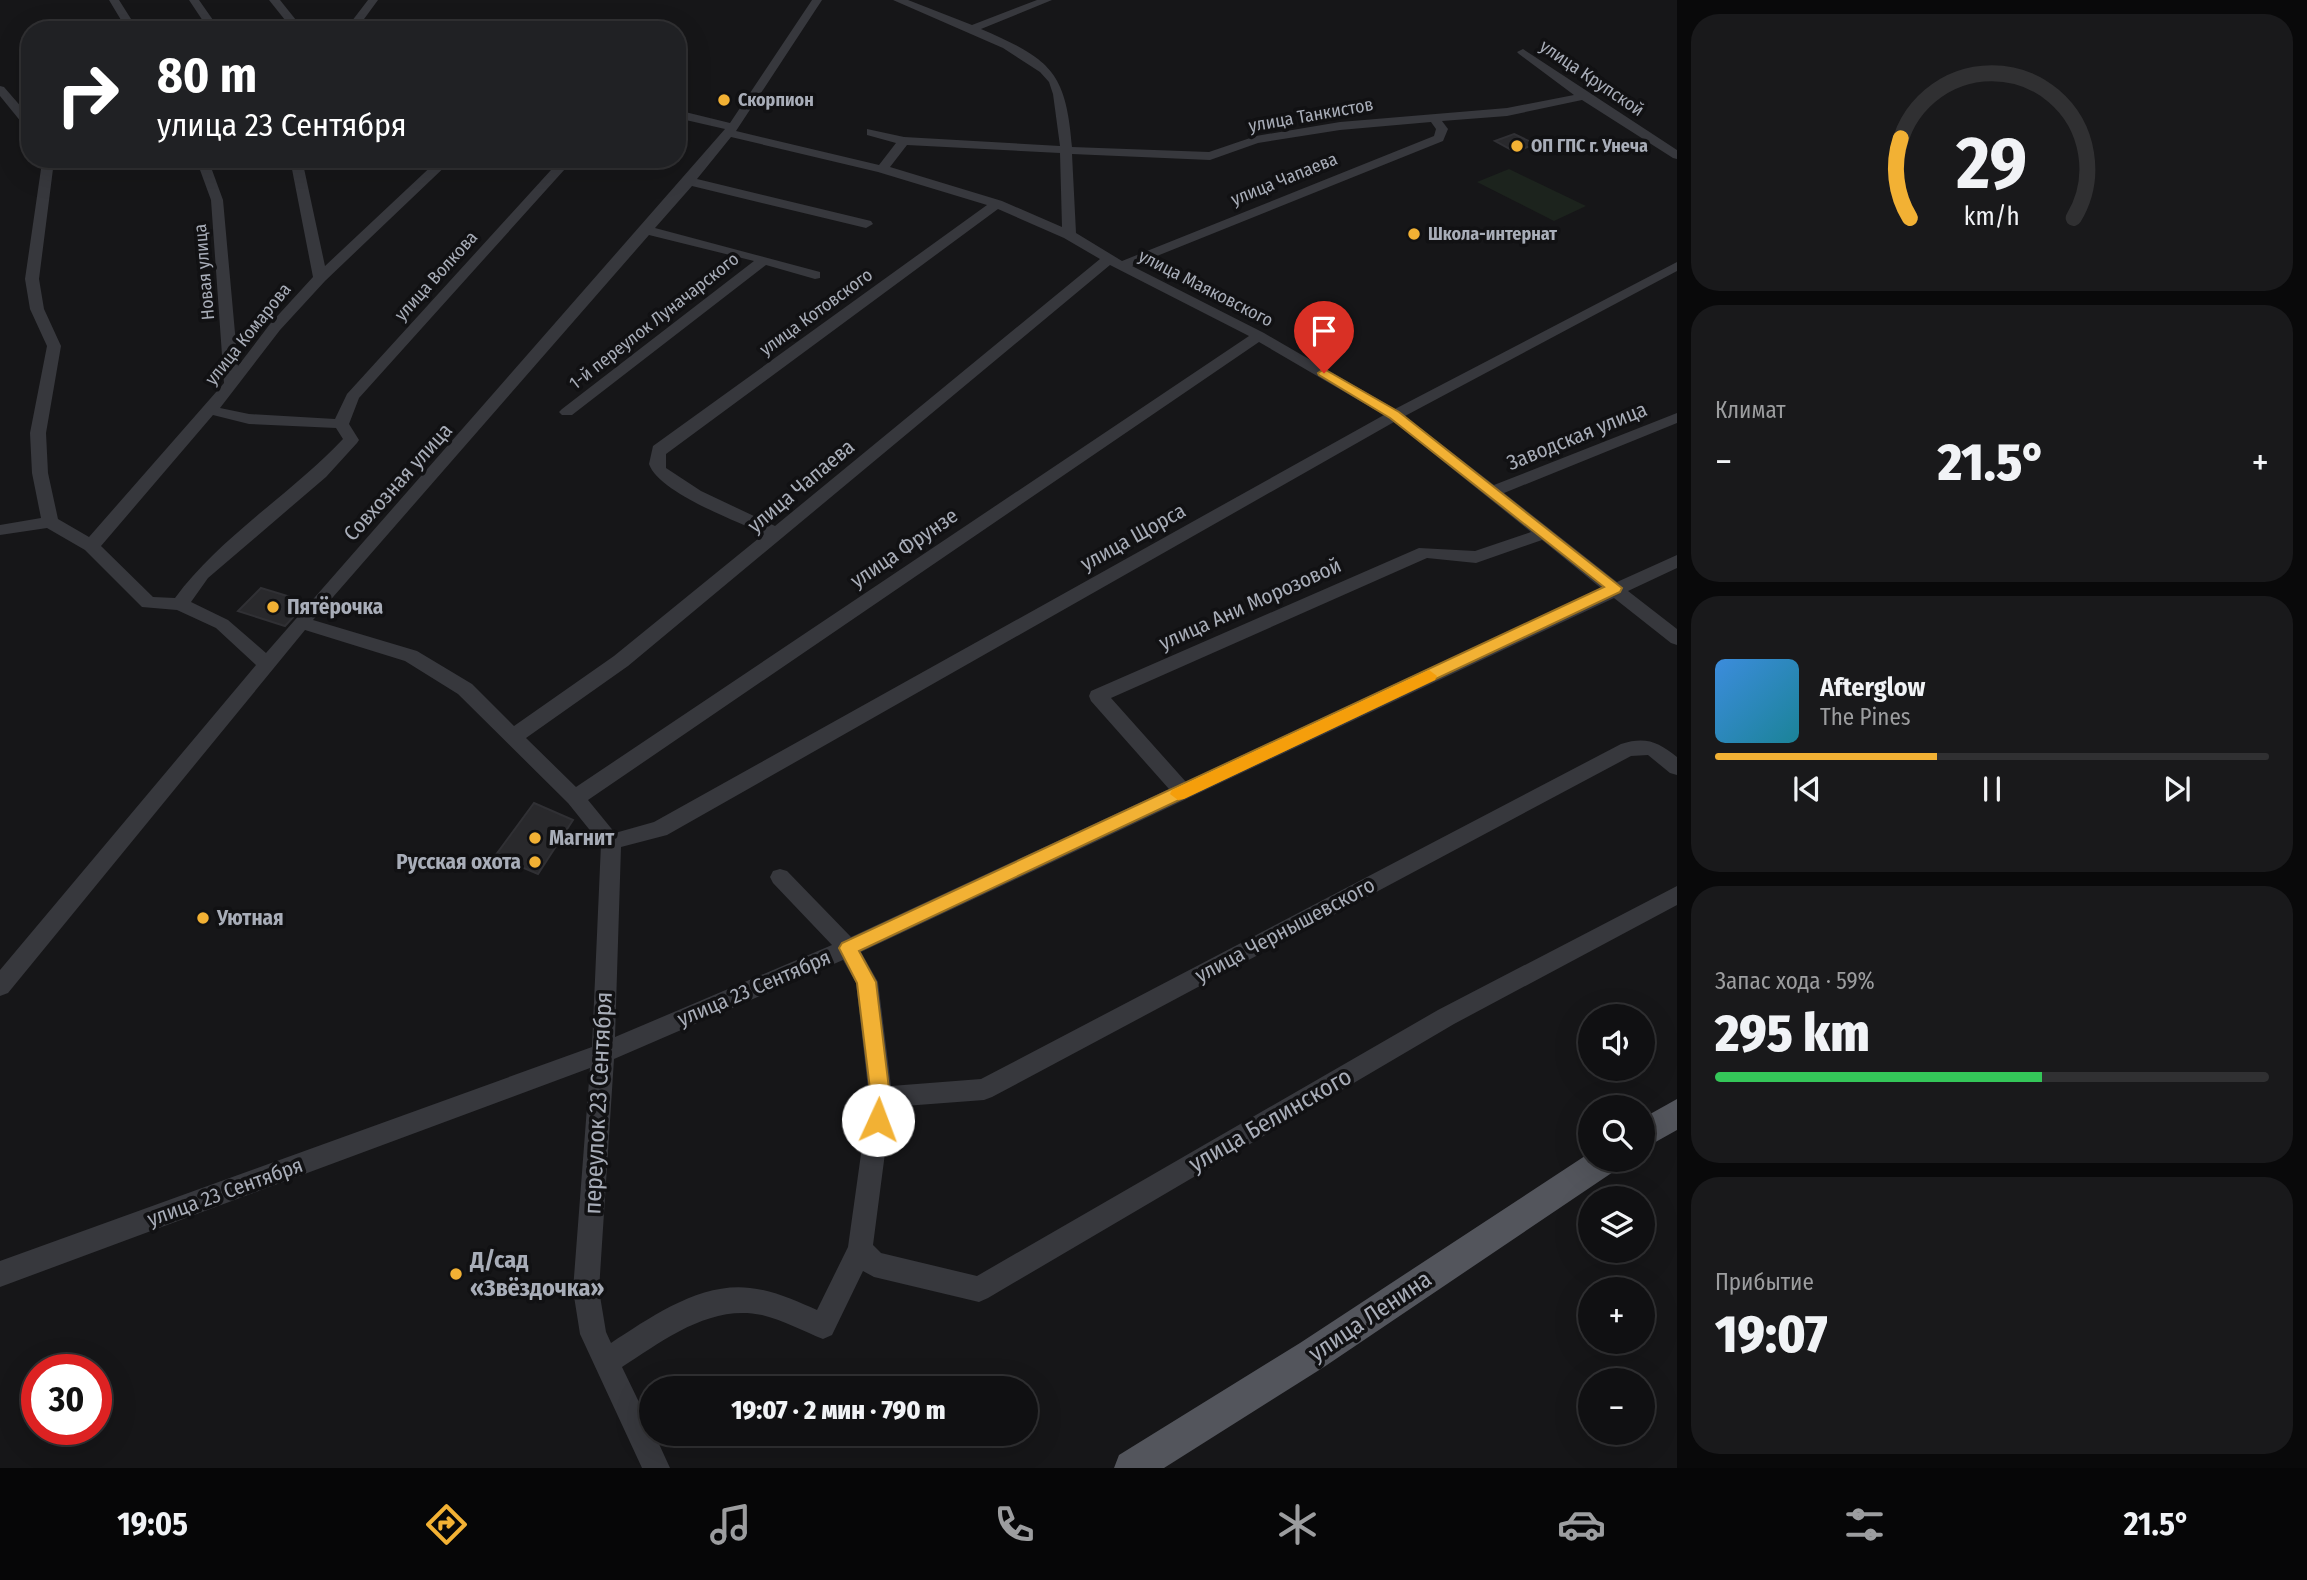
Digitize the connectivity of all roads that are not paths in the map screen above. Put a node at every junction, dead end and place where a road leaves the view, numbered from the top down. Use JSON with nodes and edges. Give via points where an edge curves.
{"nodes":[{"id":1,"x":114,"y":0,"type":"edge"},
{"id":2,"x":194,"y":0,"type":"edge"},
{"id":3,"x":274,"y":0,"type":"edge"},
{"id":4,"x":373,"y":0,"type":"edge"},
{"id":5,"x":817,"y":0,"type":"edge"},
{"id":6,"x":898,"y":0,"type":"edge"},
{"id":7,"x":1047,"y":0,"type":"edge"},
{"id":8,"x":127,"y":21,"type":"edge"},
{"id":9,"x":209,"y":21,"type":"edge"},
{"id":10,"x":292,"y":21,"type":"edge"},
{"id":11,"x":356,"y":21,"type":"edge"},
{"id":12,"x":972,"y":29,"type":"junction"},
{"id":13,"x":1523,"y":52,"type":"dead end"},
{"id":14,"x":1584,"y":96,"type":"junction"},
{"id":15,"x":6,"y":98,"type":"edge"},
{"id":16,"x":21,"y":115,"type":"edge"},
{"id":17,"x":686,"y":117,"type":"edge"},
{"id":18,"x":1433,"y":117,"type":"junction"},
{"id":19,"x":731,"y":130,"type":"junction"},
{"id":20,"x":871,"y":132,"type":"dead end"},
{"id":21,"x":904,"y":141,"type":"junction"},
{"id":22,"x":1064,"y":148,"type":"junction"},
{"id":23,"x":1677,"y":155,"type":"edge"},
{"id":24,"x":47,"y":168,"type":"edge"},
{"id":25,"x":205,"y":168,"type":"edge"},
{"id":26,"x":298,"y":168,"type":"edge"},
{"id":27,"x":437,"y":168,"type":"edge"},
{"id":28,"x":560,"y":168,"type":"edge"},
{"id":29,"x":882,"y":169,"type":"junction"},
{"id":30,"x":689,"y":181,"type":"junction"},
{"id":31,"x":997,"y":204,"type":"junction"},
{"id":32,"x":866,"y":224,"type":"dead end"},
{"id":33,"x":646,"y":229,"type":"junction"},
{"id":34,"x":1069,"y":235,"type":"junction"},
{"id":35,"x":764,"y":260,"type":"junction"},
{"id":36,"x":1115,"y":262,"type":"junction"},
{"id":37,"x":1677,"y":266,"type":"edge"},
{"id":38,"x":815,"y":275,"type":"dead end"},
{"id":39,"x":320,"y":278,"type":"junction"},
{"id":40,"x":1259,"y":336,"type":"junction"},
{"id":41,"x":233,"y":384,"type":"junction"},
{"id":42,"x":210,"y":410,"type":"junction"},
{"id":43,"x":567,"y":412,"type":"dead end"},
{"id":44,"x":1395,"y":415,"type":"junction"},
{"id":45,"x":1677,"y":418,"type":"edge"},
{"id":46,"x":341,"y":424,"type":"junction"},
{"id":47,"x":1492,"y":492,"type":"junction"},
{"id":48,"x":50,"y":522,"type":"junction"},
{"id":49,"x":0,"y":530,"type":"edge"},
{"id":50,"x":778,"y":534,"type":"junction"},
{"id":51,"x":1543,"y":534,"type":"junction"},
{"id":52,"x":91,"y":546,"type":"junction"},
{"id":53,"x":1677,"y":561,"type":"edge"},
{"id":54,"x":1615,"y":588,"type":"junction"},
{"id":55,"x":180,"y":604,"type":"junction"},
{"id":56,"x":301,"y":623,"type":"junction"},
{"id":57,"x":1677,"y":639,"type":"edge"},
{"id":58,"x":266,"y":664,"type":"junction"},
{"id":59,"x":513,"y":737,"type":"junction"},
{"id":60,"x":1677,"y":768,"type":"edge"},
{"id":61,"x":1183,"y":792,"type":"junction"},
{"id":62,"x":575,"y":798,"type":"junction"},
{"id":63,"x":611,"y":842,"type":"junction"},
{"id":64,"x":780,"y":877,"type":"dead end"},
{"id":65,"x":1677,"y":895,"type":"edge"},
{"id":66,"x":848,"y":948,"type":"junction"},
{"id":67,"x":0,"y":986,"type":"edge"},
{"id":68,"x":603,"y":1053,"type":"junction"},
{"id":69,"x":881,"y":1097,"type":"junction"},
{"id":70,"x":1677,"y":1113,"type":"edge"},
{"id":71,"x":1655,"y":1127,"type":"edge"},
{"id":72,"x":1587,"y":1172,"type":"edge"},
{"id":73,"x":860,"y":1249,"type":"junction"},
{"id":74,"x":0,"y":1274,"type":"edge"},
{"id":75,"x":607,"y":1361,"type":"junction"},
{"id":76,"x":656,"y":1468,"type":"edge"},
{"id":77,"x":1132,"y":1468,"type":"edge"}],
"edges":[{"from":1,"to":8,"type":"street"},
{"from":2,"to":9,"type":"street"},
{"from":3,"to":10,"type":"street"},
{"from":4,"to":11,"type":"street"},
{"from":5,"to":19,"type":"street","name":"Совхозная улица"},
{"from":6,"to":12,"type":"street"},
{"from":7,"to":12,"type":"street"},
{"from":12,"to":22,"type":"street","via":[[1023,55],[1052,77],[1060,99]]},
{"from":13,"to":14,"type":"street","name":"улица Крупской"},
{"from":14,"to":18,"type":"street","name":"улица Танкистов","via":[[1507,112]]},
{"from":14,"to":23,"type":"street","name":"улица Крупской"},
{"from":15,"to":16,"type":"street"},
{"from":17,"to":19,"type":"street","name":"улица Маяковского"},
{"from":18,"to":22,"type":"street","name":"улица Танкистов","via":[[1268,138],[1210,156]]},
{"from":18,"to":36,"type":"street","name":"улица Чапаева","via":[[1442,129],[1439,138]]},
{"from":19,"to":29,"type":"street","name":"улица Маяковского"},
{"from":19,"to":30,"type":"street","name":"Совхозная улица"},
{"from":20,"to":21,"type":"street","name":"улица Танкистов"},
{"from":21,"to":22,"type":"street","name":"улица Танкистов"},
{"from":21,"to":29,"type":"street"},
{"from":22,"to":34,"type":"street"},
{"from":24,"to":48,"type":"street","via":[[32,279],[37,309],[54,346],[38,433]]},
{"from":25,"to":41,"type":"street","name":"Новая улица","via":[[217,201]]},
{"from":26,"to":39,"type":"street"},
{"from":27,"to":39,"type":"street","name":"улица Комарова"},
{"from":28,"to":46,"type":"street","name":"улица Волкова","via":[[352,397]]},
{"from":29,"to":31,"type":"street","name":"улица Маяковского"},
{"from":30,"to":32,"type":"street"},
{"from":30,"to":33,"type":"street","name":"Совхозная улица"},
{"from":31,"to":34,"type":"street","name":"улица Маяковского"},
{"from":31,"to":50,"type":"street","name":"улица Котовского","via":[[659,450],[660,471],[678,485]]},
{"from":33,"to":35,"type":"street","name":"1-й переулок Луначарского"},
{"from":33,"to":56,"type":"street","name":"Совхозная улица"},
{"from":34,"to":36,"type":"street","name":"улица Маяковского"},
{"from":35,"to":38,"type":"street","name":"1-й переулок Луначарского"},
{"from":35,"to":43,"type":"street","name":"1-й переулок Луначарского"},
{"from":36,"to":40,"type":"street","name":"улица Маяковского"},
{"from":36,"to":50,"type":"street","name":"улица Чапаева"},
{"from":37,"to":44,"type":"street","name":"улица Щорса"},
{"from":39,"to":41,"type":"street","name":"улица Комарова","via":[[275,327]]},
{"from":40,"to":44,"type":"street","name":"улица Маяковского"},
{"from":40,"to":62,"type":"street","name":"улица Фрунзе"},
{"from":41,"to":42,"type":"street","name":"улица Комарова"},
{"from":42,"to":46,"type":"street","via":[[249,419]]},
{"from":42,"to":52,"type":"street","name":"улица Комарова"},
{"from":44,"to":47,"type":"street","name":"улица Маяковского"},
{"from":44,"to":63,"type":"street","name":"улица Щорса","via":[[660,829]]},
{"from":45,"to":47,"type":"street","name":"Заводская улица"},
{"from":46,"to":55,"type":"street","via":[[351,440],[320,473],[202,574]]},
{"from":47,"to":51,"type":"street","name":"улица Маяковского"},
{"from":48,"to":49,"type":"street"},
{"from":48,"to":52,"type":"street"},
{"from":50,"to":59,"type":"street","name":"улица Чапаева","via":[[621,661]]},
{"from":51,"to":54,"type":"street","name":"улица Маяковского"},
{"from":51,"to":61,"type":"street","name":"улица Ани Морозовой","via":[[1476,556],[1425,552],[1098,696]]},
{"from":52,"to":55,"type":"street","via":[[148,603]]},
{"from":53,"to":54,"type":"street","name":"улица 23 Сентября"},
{"from":54,"to":57,"type":"street","name":"улица Маяковского"},
{"from":54,"to":61,"type":"street","name":"улица 23 Сентября"},
{"from":55,"to":58,"type":"street","via":[[222,624]]},
{"from":56,"to":58,"type":"street","name":"Совхозная улица"},
{"from":56,"to":59,"type":"street","via":[[411,656],[466,689]]},
{"from":58,"to":67,"type":"street","name":"Совхозная улица"},
{"from":59,"to":62,"type":"street"},
{"from":60,"to":69,"type":"street","name":"улица Чернышевского","via":[[1652,748],[1628,749],[984,1089]]},
{"from":61,"to":66,"type":"street","name":"улица 23 Сентября"},
{"from":62,"to":63,"type":"street"},
{"from":63,"to":68,"type":"street","name":"переулок 23 Сентября"},
{"from":64,"to":66,"type":"street"},
{"from":65,"to":73,"type":"street","name":"улица Белинского","via":[[1446,1017],[979,1289],[874,1264]]},
{"from":66,"to":68,"type":"street","name":"улица 23 Сентября"},
{"from":66,"to":69,"type":"street","via":[[866,982]]},
{"from":68,"to":74,"type":"street","name":"улица 23 Сентября"},
{"from":68,"to":75,"type":"street","name":"переулок 23 Сентября","via":[[586,1290],[593,1334]]},
{"from":69,"to":73,"type":"street"},
{"from":70,"to":71,"type":"main road"},
{"from":72,"to":77,"type":"main road","name":"улица Ленина"},
{"from":73,"to":75,"type":"street","via":[[823,1326],[743,1300],[695,1307]]},
{"from":75,"to":76,"type":"street","name":"переулок 23 Сентября"}]}
